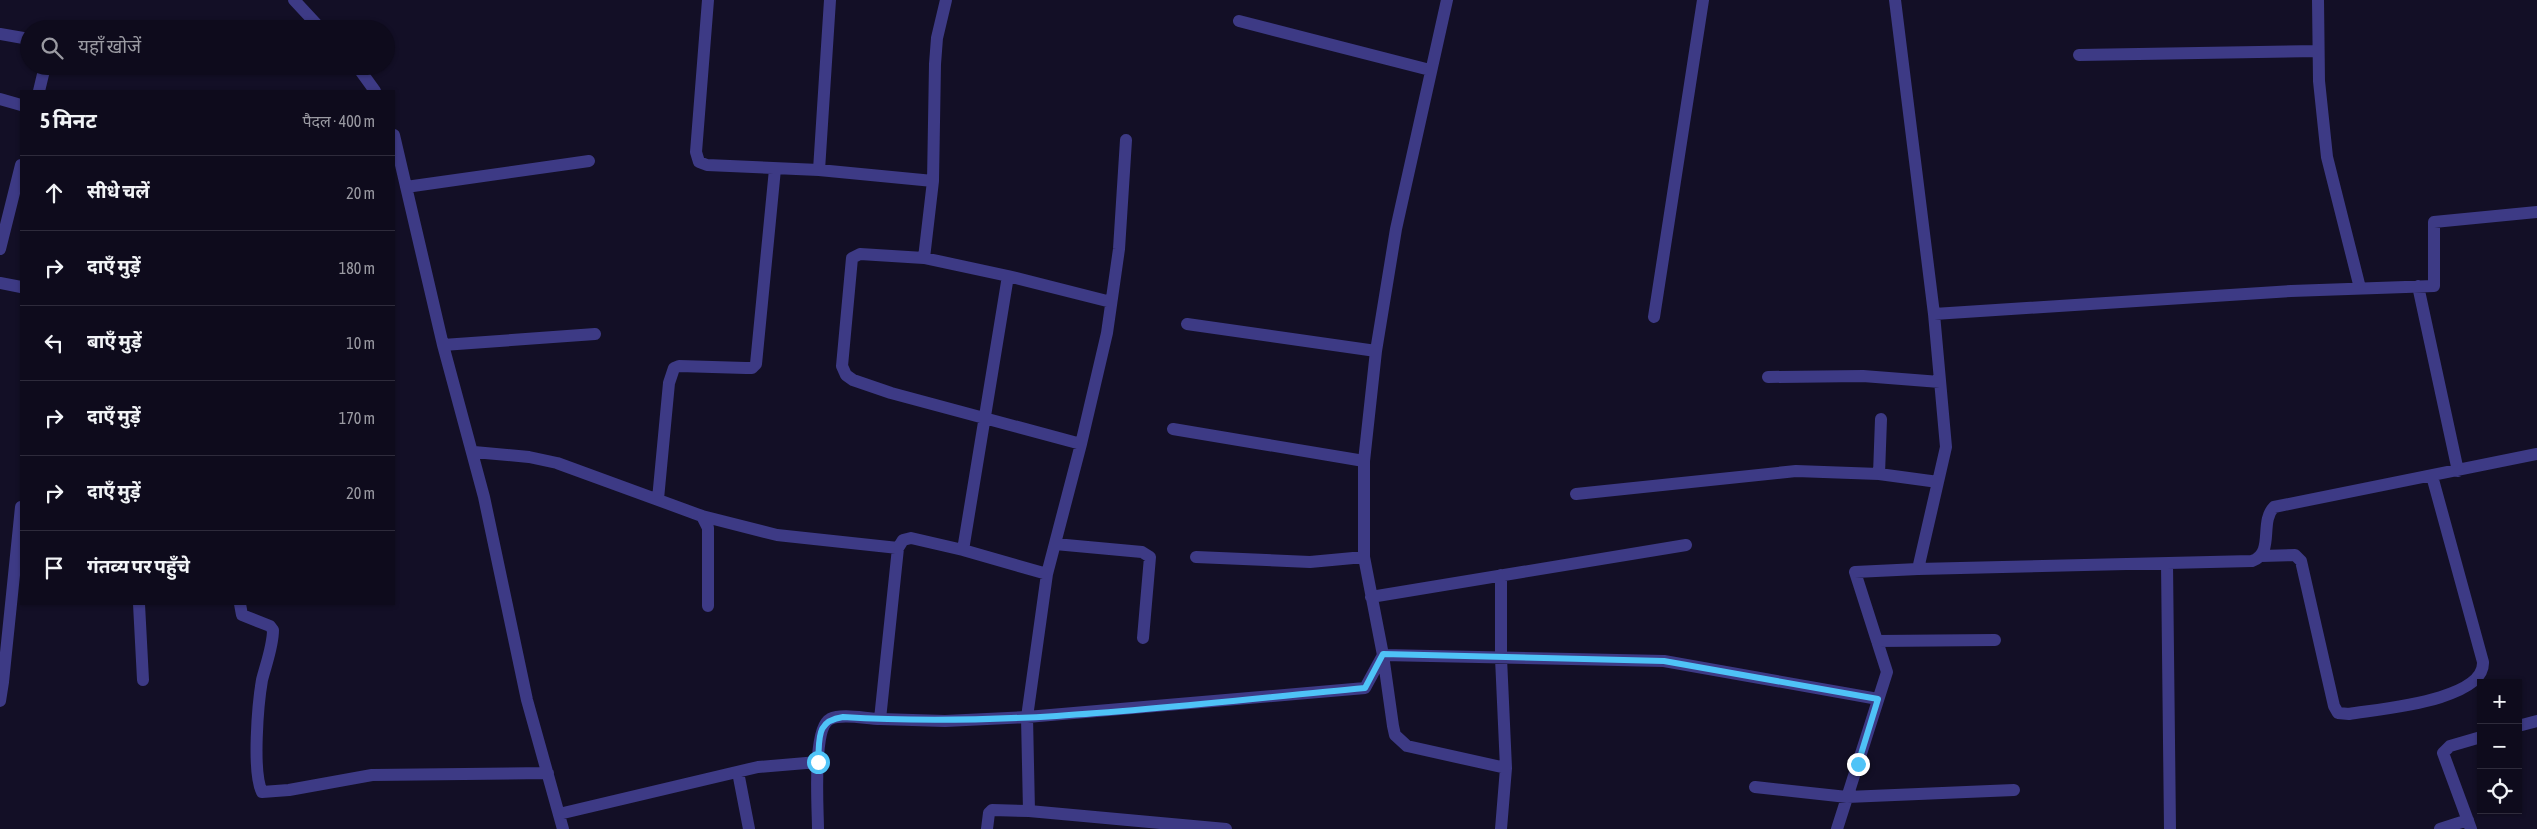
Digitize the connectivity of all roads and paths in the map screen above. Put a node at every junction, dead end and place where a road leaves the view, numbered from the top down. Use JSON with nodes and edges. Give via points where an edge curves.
{"nodes":[{"id":1,"x":294,"y":0,"type":"edge"},
{"id":2,"x":708,"y":0,"type":"edge"},
{"id":3,"x":830,"y":0,"type":"edge"},
{"id":4,"x":946,"y":0,"type":"edge"},
{"id":5,"x":1447,"y":0,"type":"edge"},
{"id":6,"x":1703,"y":0,"type":"edge"},
{"id":7,"x":1895,"y":0,"type":"edge"},
{"id":8,"x":2318,"y":0,"type":"edge"},
{"id":9,"x":313,"y":20,"type":"edge"},
{"id":10,"x":1239,"y":21,"type":"dead end"},
{"id":11,"x":0,"y":34,"type":"edge"},
{"id":12,"x":20,"y":37,"type":"edge"},
{"id":13,"x":2318,"y":52,"type":"junction"},
{"id":14,"x":2079,"y":55,"type":"dead end"},
{"id":15,"x":1430,"y":70,"type":"junction"},
{"id":16,"x":43,"y":75,"type":"edge"},
{"id":17,"x":363,"y":75,"type":"edge"},
{"id":18,"x":39,"y":90,"type":"edge"},
{"id":19,"x":374,"y":90,"type":"edge"},
{"id":20,"x":0,"y":99,"type":"edge"},
{"id":21,"x":20,"y":105,"type":"edge"},
{"id":22,"x":395,"y":139,"type":"edge"},
{"id":23,"x":1126,"y":140,"type":"dead end"},
{"id":24,"x":589,"y":161,"type":"dead end"},
{"id":25,"x":20,"y":169,"type":"edge"},
{"id":26,"x":775,"y":169,"type":"junction"},
{"id":27,"x":819,"y":170,"type":"junction"},
{"id":28,"x":933,"y":181,"type":"junction"},
{"id":29,"x":406,"y":187,"type":"junction"},
{"id":30,"x":2537,"y":212,"type":"edge"},
{"id":31,"x":0,"y":249,"type":"edge"},
{"id":32,"x":924,"y":258,"type":"junction"},
{"id":33,"x":1008,"y":276,"type":"junction"},
{"id":34,"x":0,"y":283,"type":"edge"},
{"id":35,"x":2418,"y":286,"type":"junction"},
{"id":36,"x":20,"y":288,"type":"edge"},
{"id":37,"x":2360,"y":288,"type":"junction"},
{"id":38,"x":1111,"y":302,"type":"junction"},
{"id":39,"x":1934,"y":314,"type":"junction"},
{"id":40,"x":1654,"y":317,"type":"dead end"},
{"id":41,"x":1186,"y":324,"type":"dead end"},
{"id":42,"x":595,"y":334,"type":"dead end"},
{"id":43,"x":443,"y":345,"type":"junction"},
{"id":44,"x":1376,"y":351,"type":"junction"},
{"id":45,"x":1768,"y":377,"type":"dead end"},
{"id":46,"x":1940,"y":382,"type":"junction"},
{"id":47,"x":986,"y":420,"type":"junction"},
{"id":48,"x":1881,"y":420,"type":"dead end"},
{"id":49,"x":1173,"y":429,"type":"dead end"},
{"id":50,"x":1081,"y":444,"type":"junction"},
{"id":51,"x":474,"y":452,"type":"junction"},
{"id":52,"x":2537,"y":454,"type":"edge"},
{"id":53,"x":1364,"y":461,"type":"junction"},
{"id":54,"x":2458,"y":471,"type":"junction"},
{"id":55,"x":1879,"y":474,"type":"junction"},
{"id":56,"x":2432,"y":476,"type":"junction"},
{"id":57,"x":1938,"y":482,"type":"junction"},
{"id":58,"x":1576,"y":494,"type":"dead end"},
{"id":59,"x":658,"y":499,"type":"junction"},
{"id":60,"x":702,"y":516,"type":"junction"},
{"id":61,"x":20,"y":517,"type":"edge"},
{"id":62,"x":1055,"y":544,"type":"junction"},
{"id":63,"x":1686,"y":545,"type":"dead end"},
{"id":64,"x":898,"y":548,"type":"junction"},
{"id":65,"x":963,"y":550,"type":"junction"},
{"id":66,"x":2261,"y":556,"type":"junction"},
{"id":67,"x":1196,"y":557,"type":"dead end"},
{"id":68,"x":1364,"y":557,"type":"junction"},
{"id":69,"x":2167,"y":564,"type":"junction"},
{"id":70,"x":1918,"y":569,"type":"junction"},
{"id":71,"x":1047,"y":574,"type":"junction"},
{"id":72,"x":1501,"y":575,"type":"junction"},
{"id":73,"x":1371,"y":597,"type":"junction"},
{"id":74,"x":139,"y":605,"type":"edge"},
{"id":75,"x":240,"y":605,"type":"edge"},
{"id":76,"x":708,"y":606,"type":"dead end"},
{"id":77,"x":1143,"y":638,"type":"dead end"},
{"id":78,"x":1877,"y":640,"type":"junction"},
{"id":79,"x":1995,"y":640,"type":"dead end"},
{"id":80,"x":1383,"y":654,"type":"junction"},
{"id":81,"x":1501,"y":658,"type":"junction"},
{"id":82,"x":143,"y":680,"type":"dead end"},
{"id":83,"x":2,"y":682,"type":"edge"},
{"id":84,"x":1878,"y":699,"type":"junction"},
{"id":85,"x":0,"y":701,"type":"edge"},
{"id":86,"x":1027,"y":717,"type":"junction"},
{"id":87,"x":880,"y":719,"type":"junction"},
{"id":88,"x":2537,"y":720,"type":"edge"},
{"id":89,"x":2522,"y":725,"type":"edge"},
{"id":90,"x":2477,"y":738,"type":"edge"},
{"id":91,"x":818,"y":762,"type":"junction"},
{"id":92,"x":1506,"y":768,"type":"junction"},
{"id":93,"x":738,"y":772,"type":"junction"},
{"id":94,"x":548,"y":773,"type":"junction"},
{"id":95,"x":1754,"y":787,"type":"dead end"},
{"id":96,"x":2014,"y":790,"type":"dead end"},
{"id":97,"x":1847,"y":797,"type":"junction"},
{"id":98,"x":1029,"y":812,"type":"junction"},
{"id":99,"x":559,"y":814,"type":"junction"},
{"id":100,"x":2469,"y":824,"type":"edge"},
{"id":101,"x":1177,"y":827,"type":"edge"},
{"id":102,"x":564,"y":829,"type":"edge"},
{"id":103,"x":749,"y":829,"type":"edge"},
{"id":104,"x":818,"y":829,"type":"edge"},
{"id":105,"x":987,"y":829,"type":"edge"},
{"id":106,"x":1226,"y":829,"type":"edge"},
{"id":107,"x":1501,"y":829,"type":"edge"},
{"id":108,"x":1837,"y":829,"type":"edge"},
{"id":109,"x":2170,"y":829,"type":"edge"},
{"id":110,"x":2440,"y":829,"type":"edge"}],
"edges":[{"from":1,"to":9,"type":"street"},
{"from":2,"to":26,"type":"street","via":[[696,152],[699,162]]},
{"from":3,"to":27,"type":"street"},
{"from":4,"to":28,"type":"street","via":[[936,47]]},
{"from":5,"to":15,"type":"street"},
{"from":6,"to":40,"type":"street"},
{"from":7,"to":39,"type":"street"},
{"from":8,"to":13,"type":"street"},
{"from":10,"to":15,"type":"street"},
{"from":11,"to":12,"type":"street"},
{"from":13,"to":14,"type":"street"},
{"from":13,"to":37,"type":"street","via":[[2327,157]]},
{"from":15,"to":44,"type":"street","via":[[1396,229]]},
{"from":16,"to":18,"type":"street"},
{"from":17,"to":19,"type":"street"},
{"from":20,"to":21,"type":"street"},
{"from":22,"to":29,"type":"street"},
{"from":23,"to":38,"type":"street","via":[[1119,249]]},
{"from":24,"to":29,"type":"street"},
{"from":25,"to":31,"type":"street"},
{"from":26,"to":27,"type":"street"},
{"from":26,"to":59,"type":"street","via":[[756,364],[752,368],[674,368],[669,383]]},
{"from":27,"to":28,"type":"street"},
{"from":28,"to":32,"type":"street"},
{"from":29,"to":43,"type":"street"},
{"from":30,"to":35,"type":"street","via":[[2434,222],[2434,286]]},
{"from":32,"to":33,"type":"street"},
{"from":32,"to":47,"type":"street","via":[[860,254],[852,258],[842,366],[853,380]]},
{"from":33,"to":38,"type":"street"},
{"from":33,"to":47,"type":"street"},
{"from":34,"to":36,"type":"street"},
{"from":35,"to":37,"type":"street"},
{"from":35,"to":54,"type":"street"},
{"from":37,"to":39,"type":"street"},
{"from":38,"to":50,"type":"street"},
{"from":39,"to":46,"type":"street"},
{"from":41,"to":44,"type":"street"},
{"from":42,"to":43,"type":"street"},
{"from":43,"to":51,"type":"street"},
{"from":44,"to":53,"type":"street"},
{"from":45,"to":46,"type":"street","via":[[1863,376]]},
{"from":46,"to":57,"type":"street","via":[[1946,447]]},
{"from":47,"to":50,"type":"street"},
{"from":47,"to":65,"type":"street"},
{"from":48,"to":55,"type":"street"},
{"from":49,"to":53,"type":"street"},
{"from":50,"to":62,"type":"street"},
{"from":51,"to":59,"type":"street","via":[[556,463]]},
{"from":51,"to":94,"type":"street","via":[[527,700]]},
{"from":52,"to":54,"type":"street"},
{"from":53,"to":68,"type":"street"},
{"from":54,"to":56,"type":"street"},
{"from":55,"to":57,"type":"street"},
{"from":55,"to":58,"type":"street","via":[[1796,471]]},
{"from":56,"to":66,"type":"street","via":[[2274,507],[2267,517],[2266,543]]},
{"from":56,"to":66,"type":"street","via":[[2483,662],[2478,679],[2454,692],[2427,701],[2349,714],[2338,712],[2301,561],[2295,555]]},
{"from":57,"to":70,"type":"street"},
{"from":59,"to":60,"type":"street"},
{"from":60,"to":64,"type":"street","via":[[777,535]]},
{"from":60,"to":76,"type":"street","via":[[708,528]]},
{"from":61,"to":83,"type":"street"},
{"from":62,"to":71,"type":"street"},
{"from":62,"to":77,"type":"street","via":[[1142,552],[1150,557]]},
{"from":63,"to":72,"type":"street"},
{"from":64,"to":65,"type":"street","via":[[903,540],[911,538]]},
{"from":64,"to":87,"type":"street"},
{"from":65,"to":71,"type":"street"},
{"from":66,"to":69,"type":"street","via":[[2252,561]]},
{"from":67,"to":68,"type":"street","via":[[1310,562]]},
{"from":68,"to":73,"type":"street"},
{"from":69,"to":70,"type":"street"},
{"from":69,"to":109,"type":"street"},
{"from":70,"to":78,"type":"street","via":[[1855,572]]},
{"from":71,"to":86,"type":"street"},
{"from":72,"to":73,"type":"street"},
{"from":72,"to":81,"type":"street"},
{"from":73,"to":80,"type":"street"},
{"from":74,"to":82,"type":"street"},
{"from":75,"to":94,"type":"street","via":[[242,615],[273,630],[259,700],[258,770],[262,792],[372,775]]},
{"from":78,"to":79,"type":"street"},
{"from":78,"to":84,"type":"street","via":[[1887,672]]},
{"from":80,"to":81,"type":"street"},
{"from":80,"to":86,"type":"street","via":[[1365,688]]},
{"from":80,"to":92,"type":"street","via":[[1393,726],[1400,742]]},
{"from":81,"to":84,"type":"street","via":[[1664,661]]},
{"from":81,"to":92,"type":"street"},
{"from":83,"to":85,"type":"street"},
{"from":84,"to":97,"type":"street"},
{"from":86,"to":87,"type":"street","via":[[945,721]]},
{"from":86,"to":98,"type":"street"},
{"from":87,"to":91,"type":"street","via":[[830,719],[820,734]]},
{"from":88,"to":89,"type":"street"},
{"from":90,"to":100,"type":"street","via":[[2450,746],[2443,753]]},
{"from":91,"to":93,"type":"street"},
{"from":91,"to":104,"type":"street"},
{"from":92,"to":107,"type":"street"},
{"from":93,"to":99,"type":"street"},
{"from":93,"to":103,"type":"street"},
{"from":94,"to":99,"type":"street"},
{"from":95,"to":97,"type":"street"},
{"from":96,"to":97,"type":"street"},
{"from":97,"to":108,"type":"street"},
{"from":98,"to":101,"type":"street"},
{"from":98,"to":105,"type":"street","via":[[992,810]]},
{"from":99,"to":102,"type":"street"},
{"from":100,"to":110,"type":"street"},
{"from":101,"to":106,"type":"street"}]}
